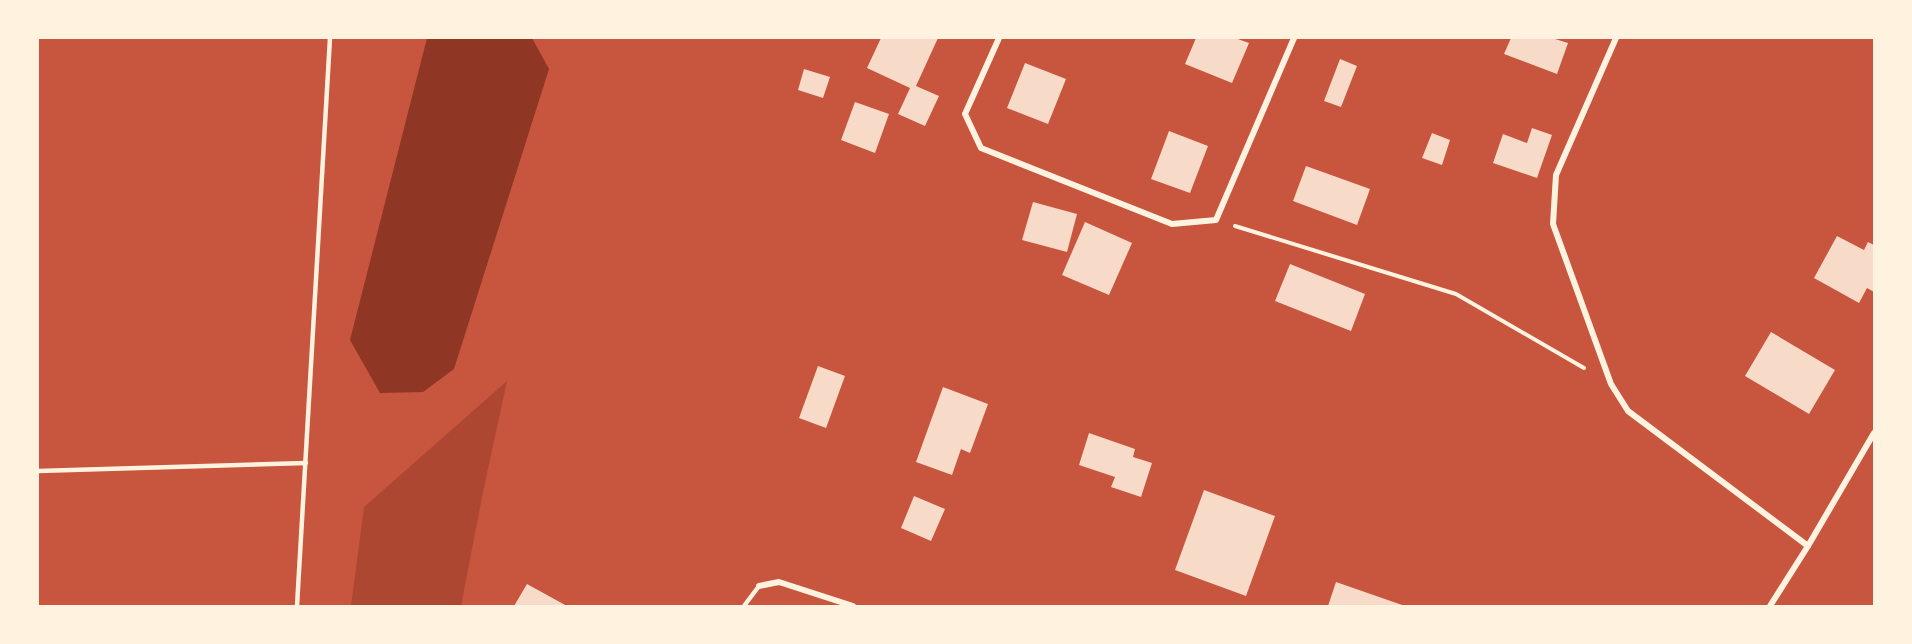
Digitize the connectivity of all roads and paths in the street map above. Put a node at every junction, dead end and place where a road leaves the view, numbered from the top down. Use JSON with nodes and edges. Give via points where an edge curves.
{"nodes":[{"id":1,"x":330,"y":38,"type":"edge"},
{"id":2,"x":999,"y":38,"type":"edge"},
{"id":3,"x":1294,"y":38,"type":"edge"},
{"id":4,"x":1616,"y":38,"type":"edge"},
{"id":5,"x":1216,"y":220,"type":"junction"},
{"id":6,"x":1611,"y":384,"type":"junction"},
{"id":7,"x":1875,"y":433,"type":"edge"},
{"id":8,"x":306,"y":463,"type":"junction"},
{"id":9,"x":38,"y":471,"type":"edge"},
{"id":10,"x":1808,"y":546,"type":"junction"},
{"id":11,"x":759,"y":586,"type":"joint"},
{"id":12,"x":297,"y":606,"type":"edge"},
{"id":13,"x":744,"y":606,"type":"edge"},
{"id":14,"x":853,"y":606,"type":"edge"},
{"id":15,"x":1770,"y":606,"type":"edge"}],
"edges":[{"from":1,"to":8,"type":"lane"},
{"from":2,"to":5,"type":"street","via":[[965,114],[981,148],[1172,224]]},
{"from":3,"to":5,"type":"street"},
{"from":4,"to":6,"type":"street","via":[[1556,175],[1553,224]]},
{"from":5,"to":6,"type":"path","via":[[1456,294]]},
{"from":6,"to":10,"type":"street","via":[[1628,411]]},
{"from":7,"to":10,"type":"street"},
{"from":8,"to":9,"type":"lane"},
{"from":8,"to":12,"type":"lane"},
{"from":10,"to":15,"type":"street"},
{"from":11,"to":13,"type":"lane"},
{"from":11,"to":14,"type":"street","via":[[779,582]]}]}
